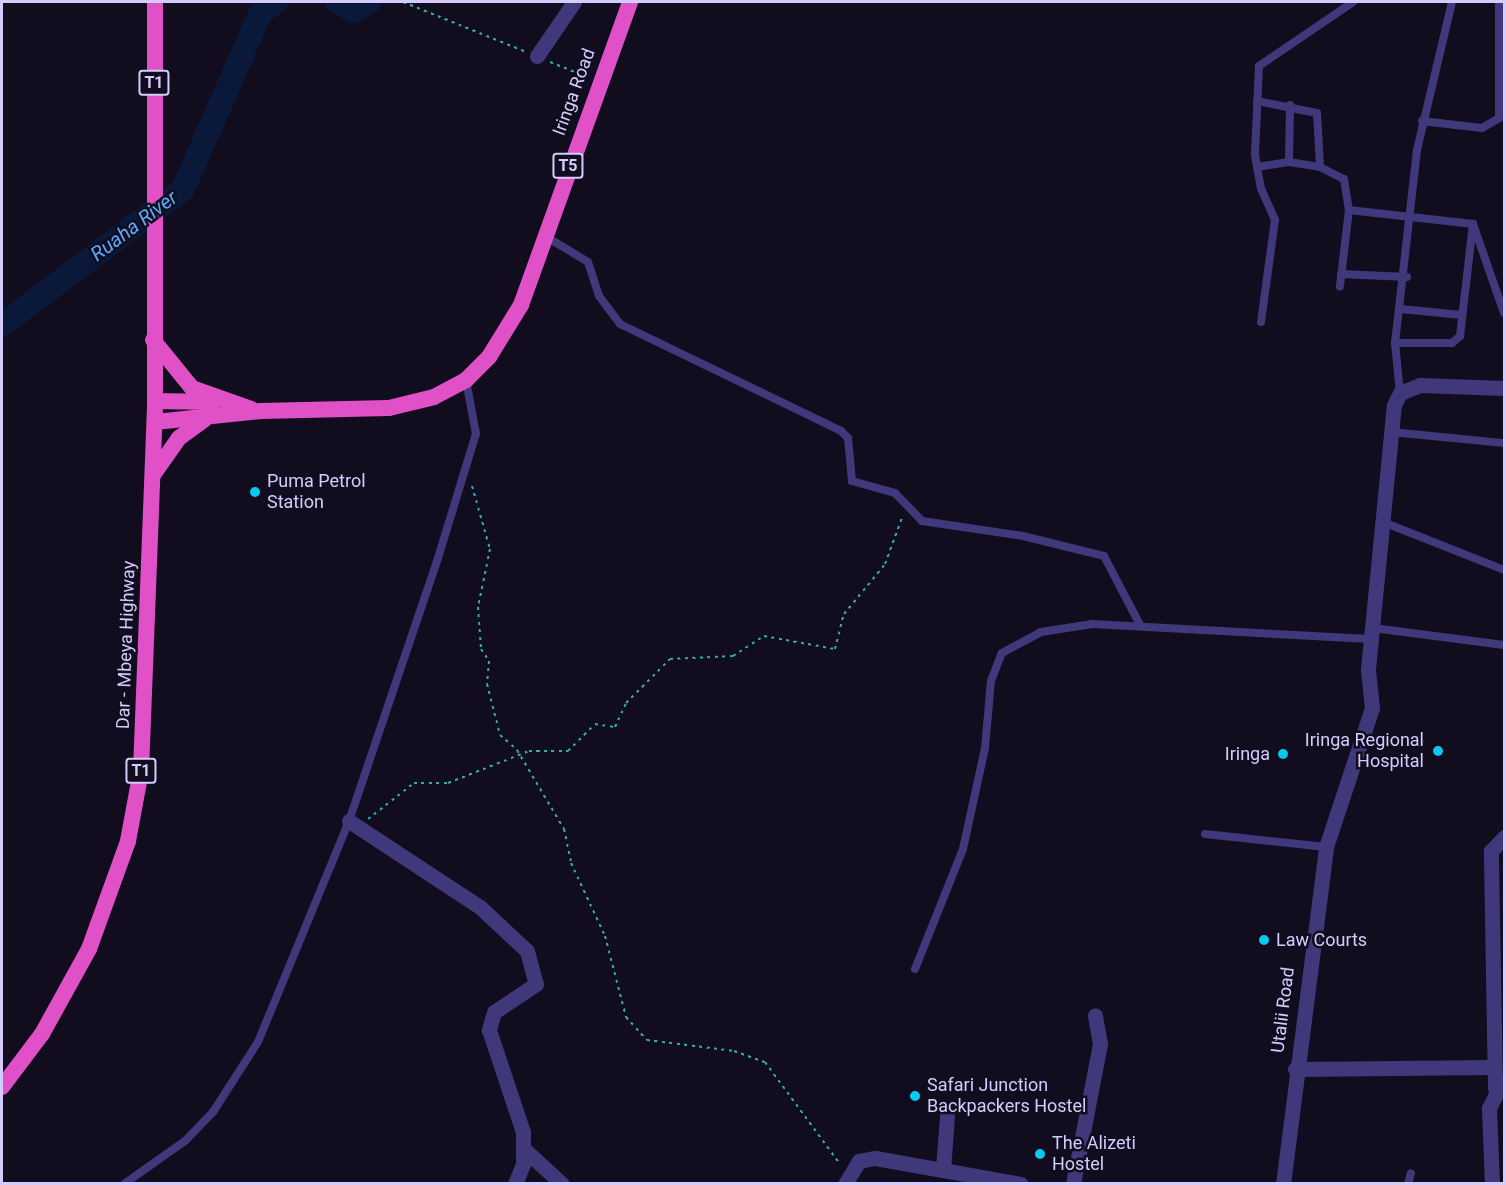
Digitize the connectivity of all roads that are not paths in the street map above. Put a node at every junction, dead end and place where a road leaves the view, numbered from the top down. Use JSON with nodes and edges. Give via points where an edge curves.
{"nodes":[{"id":1,"x":156,"y":2,"type":"edge"},
{"id":2,"x":574,"y":2,"type":"edge"},
{"id":3,"x":630,"y":2,"type":"edge"},
{"id":4,"x":1353,"y":2,"type":"edge"},
{"id":5,"x":1452,"y":2,"type":"edge"},
{"id":6,"x":1499,"y":2,"type":"edge"},
{"id":7,"x":537,"y":56,"type":"road end"},
{"id":8,"x":1257,"y":100,"type":"junction"},
{"id":9,"x":1290,"y":105,"type":"junction"},
{"id":10,"x":1422,"y":121,"type":"junction"},
{"id":11,"x":1289,"y":162,"type":"junction"},
{"id":12,"x":1257,"y":167,"type":"junction"},
{"id":13,"x":1320,"y":167,"type":"junction"},
{"id":14,"x":1349,"y":210,"type":"junction"},
{"id":15,"x":1412,"y":215,"type":"junction"},
{"id":16,"x":1473,"y":224,"type":"junction"},
{"id":17,"x":544,"y":236,"type":"junction"},
{"id":18,"x":1341,"y":274,"type":"junction"},
{"id":19,"x":1407,"y":277,"type":"junction"},
{"id":20,"x":1340,"y":286,"type":"dead end"},
{"id":21,"x":1401,"y":309,"type":"junction"},
{"id":22,"x":1504,"y":313,"type":"edge"},
{"id":23,"x":1462,"y":315,"type":"junction"},
{"id":24,"x":1261,"y":322,"type":"dead end"},
{"id":25,"x":153,"y":340,"type":"junction"},
{"id":26,"x":1395,"y":343,"type":"junction"},
{"id":27,"x":466,"y":380,"type":"junction"},
{"id":28,"x":1504,"y":388,"type":"edge"},
{"id":29,"x":1400,"y":393,"type":"junction"},
{"id":30,"x":155,"y":401,"type":"junction"},
{"id":31,"x":220,"y":402,"type":"junction"},
{"id":32,"x":261,"y":411,"type":"junction"},
{"id":33,"x":207,"y":418,"type":"junction"},
{"id":34,"x":154,"y":422,"type":"junction"},
{"id":35,"x":1389,"y":432,"type":"junction"},
{"id":36,"x":1504,"y":443,"type":"edge"},
{"id":37,"x":149,"y":480,"type":"junction"},
{"id":38,"x":1383,"y":522,"type":"junction"},
{"id":39,"x":1504,"y":570,"type":"edge"},
{"id":40,"x":1140,"y":625,"type":"junction"},
{"id":41,"x":1372,"y":633,"type":"junction"},
{"id":42,"x":1504,"y":645,"type":"edge"},
{"id":43,"x":354,"y":824,"type":"junction"},
{"id":44,"x":1205,"y":834,"type":"dead end"},
{"id":45,"x":1504,"y":837,"type":"edge"},
{"id":46,"x":1326,"y":847,"type":"junction"},
{"id":47,"x":915,"y":969,"type":"dead end"},
{"id":48,"x":1095,"y":1015,"type":"dead end"},
{"id":49,"x":1493,"y":1067,"type":"junction"},
{"id":50,"x":1295,"y":1069,"type":"junction"},
{"id":51,"x":1500,"y":1084,"type":"edge"},
{"id":52,"x":2,"y":1087,"type":"edge"},
{"id":53,"x":947,"y":1115,"type":"dead end"},
{"id":54,"x":525,"y":1150,"type":"junction"},
{"id":55,"x":943,"y":1170,"type":"junction"},
{"id":56,"x":1411,"y":1173,"type":"dead end"},
{"id":57,"x":846,"y":1180,"type":"edge"},
{"id":58,"x":124,"y":1184,"type":"edge"},
{"id":59,"x":515,"y":1184,"type":"edge"},
{"id":60,"x":562,"y":1184,"type":"edge"},
{"id":61,"x":1021,"y":1184,"type":"edge"},
{"id":62,"x":1073,"y":1184,"type":"edge"},
{"id":63,"x":1283,"y":1184,"type":"edge"},
{"id":64,"x":1407,"y":1184,"type":"edge"},
{"id":65,"x":1492,"y":1184,"type":"edge"}],
"edges":[{"from":1,"to":25,"type":"highway","number":"T1"},
{"from":2,"to":7,"type":"street"},
{"from":3,"to":17,"type":"highway","name":"Iringa Road","number":"T5"},
{"from":4,"to":8,"type":"lane","via":[[1259,66]]},
{"from":5,"to":10,"type":"lane"},
{"from":6,"to":10,"type":"lane","via":[[1499,118],[1482,128]]},
{"from":8,"to":9,"type":"lane"},
{"from":8,"to":12,"type":"lane"},
{"from":9,"to":11,"type":"lane"},
{"from":9,"to":13,"type":"lane","via":[[1320,117]]},
{"from":10,"to":15,"type":"lane"},
{"from":11,"to":12,"type":"lane"},
{"from":11,"to":13,"type":"lane"},
{"from":12,"to":24,"type":"lane","via":[[1275,220]]},
{"from":13,"to":14,"type":"lane","via":[[1344,179]]},
{"from":14,"to":15,"type":"lane"},
{"from":14,"to":18,"type":"lane"},
{"from":15,"to":16,"type":"lane"},
{"from":15,"to":19,"type":"lane"},
{"from":16,"to":22,"type":"lane"},
{"from":16,"to":23,"type":"lane"},
{"from":17,"to":27,"type":"highway","name":"Iringa Road","number":"T5","via":[[507,332]]},
{"from":17,"to":40,"type":"lane","via":[[588,262],[599,296],[620,324],[841,431],[848,438],[852,482],[889,490],[934,524],[1023,536],[1104,556]]},
{"from":18,"to":19,"type":"lane"},
{"from":18,"to":20,"type":"lane"},
{"from":19,"to":21,"type":"lane"},
{"from":21,"to":23,"type":"lane"},
{"from":21,"to":26,"type":"lane"},
{"from":23,"to":26,"type":"lane","via":[[1460,336],[1452,343]]},
{"from":25,"to":30,"type":"highway","number":"T1"},
{"from":25,"to":31,"type":"highway","via":[[192,388]]},
{"from":26,"to":29,"type":"lane"},
{"from":27,"to":32,"type":"highway","number":"T5","via":[[434,397],[389,408]]},
{"from":27,"to":43,"type":"lane","via":[[477,420],[466,469]]},
{"from":28,"to":29,"type":"street","via":[[1420,385]]},
{"from":29,"to":35,"type":"street","name":"Utalii Road"},
{"from":30,"to":31,"type":"highway","number":"T5"},
{"from":30,"to":34,"type":"highway","number":"T1"},
{"from":31,"to":32,"type":"highway","number":"T5"},
{"from":32,"to":33,"type":"highway","number":"T5"},
{"from":33,"to":34,"type":"highway","number":"T5"},
{"from":33,"to":37,"type":"highway","via":[[169,449]]},
{"from":34,"to":37,"type":"highway","name":"Dar - Mbeya Highway","number":"T1"},
{"from":35,"to":36,"type":"lane"},
{"from":35,"to":38,"type":"street","name":"Utalii Road"},
{"from":37,"to":52,"type":"highway","name":"Dar - Mbeya Highway","number":"T1","via":[[141,771],[128,841],[89,949],[42,1034]]},
{"from":38,"to":39,"type":"lane"},
{"from":38,"to":41,"type":"street","name":"Utalii Road"},
{"from":40,"to":41,"type":"lane"},
{"from":40,"to":47,"type":"lane","via":[[1092,624],[1041,632],[996,660],[985,748],[963,849]]},
{"from":41,"to":42,"type":"lane"},
{"from":41,"to":46,"type":"street","name":"Utalii Road","via":[[1372,708]]},
{"from":43,"to":54,"type":"street","via":[[480,907],[527,951],[536,984],[494,1011],[489,1030]]},
{"from":43,"to":58,"type":"lane","via":[[258,1042],[233,1087],[185,1141]]},
{"from":44,"to":46,"type":"lane"},
{"from":45,"to":49,"type":"street","via":[[1491,851]]},
{"from":46,"to":50,"type":"street","name":"Utalii Road"},
{"from":48,"to":62,"type":"street","via":[[1100,1044]]},
{"from":49,"to":50,"type":"street"},
{"from":49,"to":51,"type":"street"},
{"from":50,"to":63,"type":"street","name":"Utalii Road"},
{"from":51,"to":65,"type":"street","via":[[1489,1108]]},
{"from":53,"to":55,"type":"street"},
{"from":54,"to":59,"type":"street"},
{"from":54,"to":60,"type":"street"},
{"from":55,"to":57,"type":"street","via":[[875,1158],[859,1161]]},
{"from":55,"to":61,"type":"street"},
{"from":56,"to":64,"type":"lane"}]}
